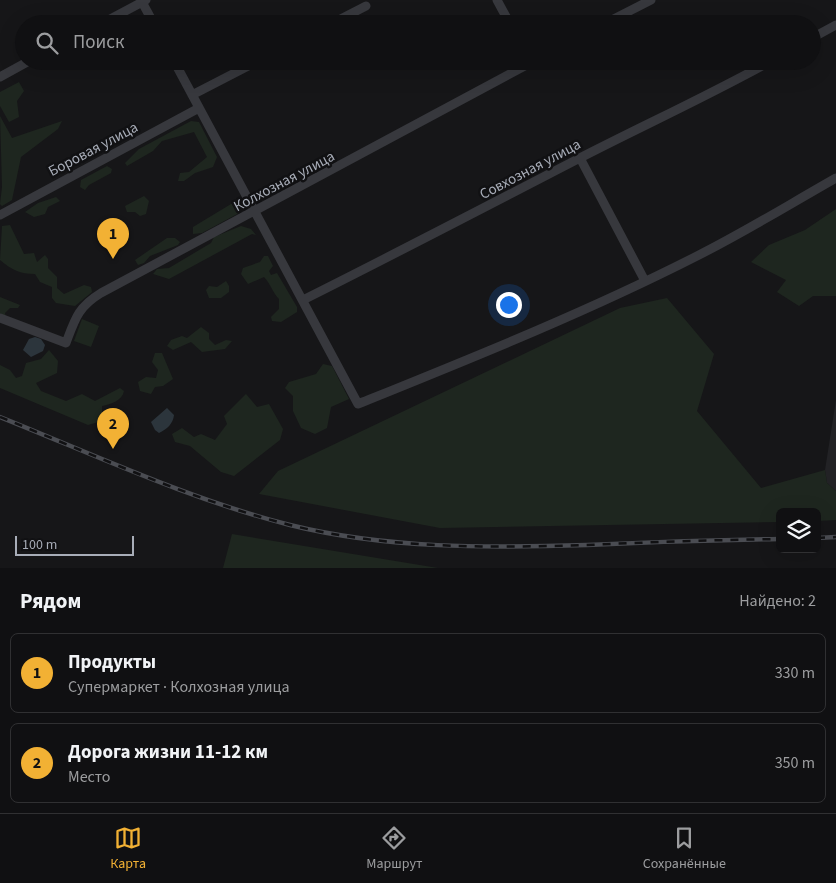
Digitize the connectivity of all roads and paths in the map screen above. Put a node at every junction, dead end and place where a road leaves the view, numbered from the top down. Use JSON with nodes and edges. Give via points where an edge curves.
{"nodes":[{"id":1,"x":497,"y":0,"type":"edge"},
{"id":2,"x":650,"y":0,"type":"edge"},
{"id":3,"x":144,"y":1,"type":"edge"},
{"id":4,"x":366,"y":6,"type":"dead end"},
{"id":5,"x":118,"y":15,"type":"edge"},
{"id":6,"x":150,"y":15,"type":"edge"},
{"id":7,"x":348,"y":15,"type":"edge"},
{"id":8,"x":505,"y":15,"type":"edge"},
{"id":9,"x":621,"y":15,"type":"edge"},
{"id":10,"x":836,"y":25,"type":"edge"},
{"id":11,"x":821,"y":33,"type":"edge"},
{"id":12,"x":15,"y":68,"type":"edge"},
{"id":13,"x":179,"y":70,"type":"edge"},
{"id":14,"x":241,"y":70,"type":"edge"},
{"id":15,"x":517,"y":70,"type":"edge"},
{"id":16,"x":754,"y":70,"type":"edge"},
{"id":17,"x":0,"y":76,"type":"edge"},
{"id":18,"x":192,"y":95,"type":"junction"},
{"id":19,"x":199,"y":108,"type":"junction"},
{"id":20,"x":580,"y":158,"type":"junction"},
{"id":21,"x":836,"y":178,"type":"edge"},
{"id":22,"x":256,"y":212,"type":"junction"},
{"id":23,"x":0,"y":215,"type":"edge"},
{"id":24,"x":645,"y":281,"type":"junction"},
{"id":25,"x":303,"y":300,"type":"junction"},
{"id":26,"x":0,"y":318,"type":"edge"}],
"edges":[{"from":1,"to":8,"type":"street"},
{"from":2,"to":9,"type":"street"},
{"from":3,"to":5,"type":"street"},
{"from":3,"to":6,"type":"street"},
{"from":4,"to":7,"type":"street"},
{"from":10,"to":11,"type":"street"},
{"from":12,"to":17,"type":"street"},
{"from":13,"to":18,"type":"street"},
{"from":14,"to":18,"type":"street"},
{"from":15,"to":22,"type":"street","name":"Колхозная улица"},
{"from":16,"to":20,"type":"street","name":"Совхозная улица"},
{"from":18,"to":19,"type":"street"},
{"from":19,"to":22,"type":"street"},
{"from":19,"to":23,"type":"street","name":"Боровая улица"},
{"from":20,"to":24,"type":"street"},
{"from":20,"to":25,"type":"street","name":"Совхозная улица"},
{"from":21,"to":24,"type":"street","via":[[699,255]]},
{"from":22,"to":25,"type":"street"},
{"from":22,"to":26,"type":"street","name":"Колхозная улица","via":[[88,301],[78,312],[66,342]]},
{"from":24,"to":25,"type":"street","via":[[533,333],[358,404]]}]}
